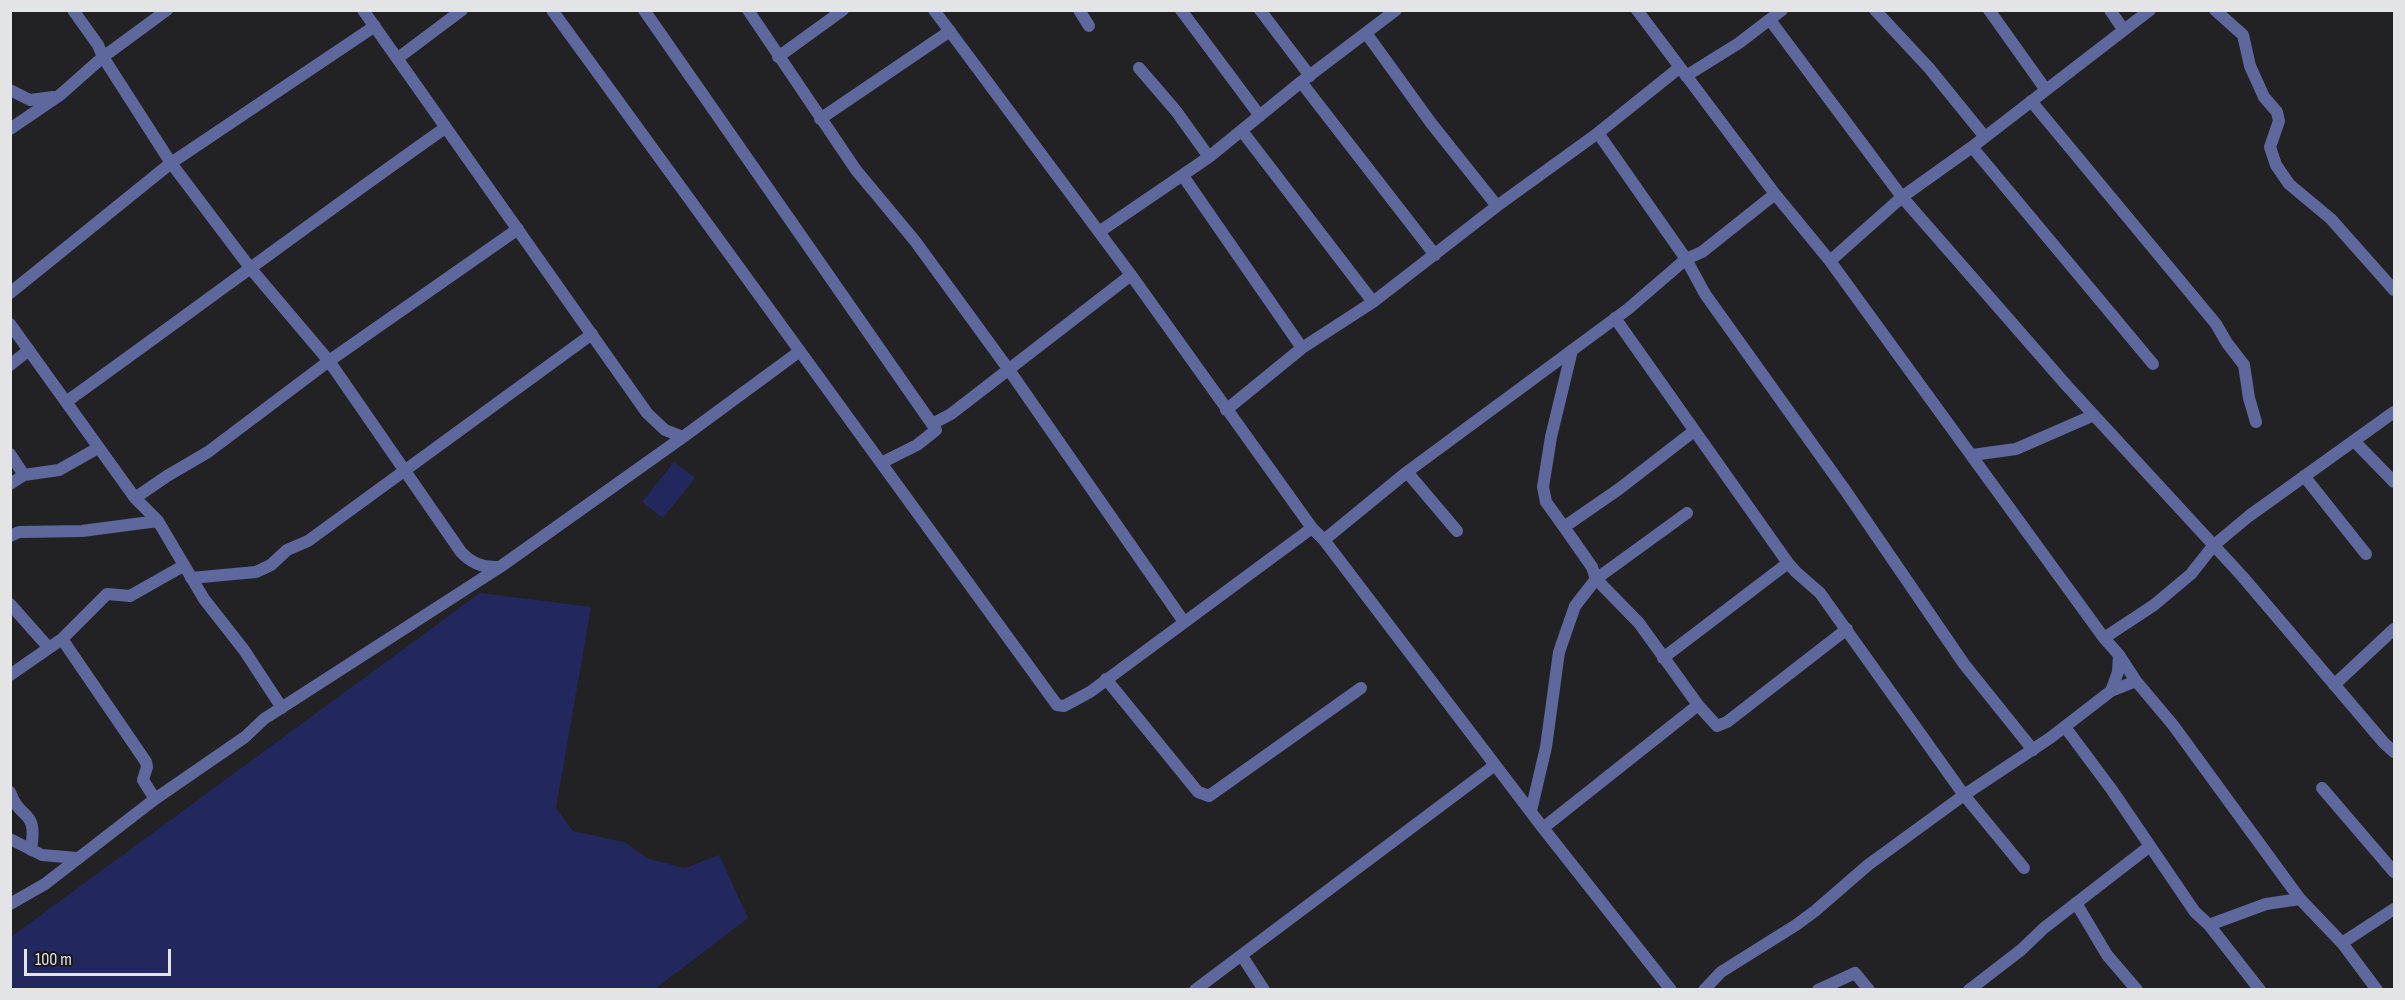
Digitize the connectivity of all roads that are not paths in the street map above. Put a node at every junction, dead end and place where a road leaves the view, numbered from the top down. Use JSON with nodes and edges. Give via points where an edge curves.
{"nodes":[{"id":1,"x":73,"y":10,"type":"edge"},
{"id":2,"x":167,"y":10,"type":"edge"},
{"id":3,"x":363,"y":10,"type":"edge"},
{"id":4,"x":462,"y":10,"type":"edge"},
{"id":5,"x":552,"y":10,"type":"edge"},
{"id":6,"x":644,"y":10,"type":"edge"},
{"id":7,"x":748,"y":10,"type":"edge"},
{"id":8,"x":843,"y":10,"type":"edge"},
{"id":9,"x":934,"y":10,"type":"edge"},
{"id":10,"x":1079,"y":10,"type":"edge"},
{"id":11,"x":1180,"y":10,"type":"edge"},
{"id":12,"x":1260,"y":10,"type":"edge"},
{"id":13,"x":1396,"y":10,"type":"edge"},
{"id":14,"x":1637,"y":10,"type":"edge"},
{"id":15,"x":1782,"y":10,"type":"edge"},
{"id":16,"x":1875,"y":10,"type":"edge"},
{"id":17,"x":1989,"y":10,"type":"edge"},
{"id":18,"x":2110,"y":10,"type":"edge"},
{"id":19,"x":2150,"y":10,"type":"edge"},
{"id":20,"x":2215,"y":10,"type":"edge"},
{"id":21,"x":1770,"y":20,"type":"junction"},
{"id":22,"x":375,"y":26,"type":"junction"},
{"id":23,"x":1089,"y":26,"type":"dead end"},
{"id":24,"x":2123,"y":29,"type":"junction"},
{"id":25,"x":950,"y":31,"type":"junction"},
{"id":26,"x":1366,"y":33,"type":"junction"},
{"id":27,"x":103,"y":57,"type":"junction"},
{"id":28,"x":778,"y":57,"type":"junction"},
{"id":29,"x":398,"y":58,"type":"junction"},
{"id":30,"x":1139,"y":68,"type":"dead end"},
{"id":31,"x":1683,"y":72,"type":"junction"},
{"id":32,"x":1306,"y":79,"type":"junction"},
{"id":33,"x":10,"y":90,"type":"edge"},
{"id":34,"x":2046,"y":90,"type":"junction"},
{"id":35,"x":60,"y":95,"type":"junction"},
{"id":36,"x":2031,"y":101,"type":"junction"},
{"id":37,"x":1260,"y":116,"type":"junction"},
{"id":38,"x":820,"y":119,"type":"junction"},
{"id":39,"x":445,"y":128,"type":"junction"},
{"id":40,"x":10,"y":129,"type":"edge"},
{"id":41,"x":1242,"y":131,"type":"junction"},
{"id":42,"x":1598,"y":133,"type":"junction"},
{"id":43,"x":1985,"y":137,"type":"junction"},
{"id":44,"x":1972,"y":147,"type":"junction"},
{"id":45,"x":1209,"y":157,"type":"junction"},
{"id":46,"x":171,"y":163,"type":"junction"},
{"id":47,"x":1184,"y":176,"type":"junction"},
{"id":48,"x":1775,"y":194,"type":"junction"},
{"id":49,"x":1902,"y":197,"type":"junction"},
{"id":50,"x":1497,"y":206,"type":"junction"},
{"id":51,"x":518,"y":229,"type":"junction"},
{"id":52,"x":1099,"y":232,"type":"junction"},
{"id":53,"x":1435,"y":255,"type":"junction"},
{"id":54,"x":1686,"y":259,"type":"junction"},
{"id":55,"x":1830,"y":261,"type":"junction"},
{"id":56,"x":251,"y":269,"type":"junction"},
{"id":57,"x":1131,"y":275,"type":"junction"},
{"id":58,"x":2394,"y":290,"type":"edge"},
{"id":59,"x":10,"y":293,"type":"edge"},
{"id":60,"x":1373,"y":302,"type":"junction"},
{"id":61,"x":1615,"y":318,"type":"junction"},
{"id":62,"x":10,"y":324,"type":"edge"},
{"id":63,"x":592,"y":334,"type":"junction"},
{"id":64,"x":1302,"y":348,"type":"junction"},
{"id":65,"x":29,"y":350,"type":"junction"},
{"id":66,"x":1572,"y":350,"type":"junction"},
{"id":67,"x":800,"y":351,"type":"junction"},
{"id":68,"x":329,"y":361,"type":"junction"},
{"id":69,"x":2153,"y":364,"type":"dead end"},
{"id":70,"x":10,"y":365,"type":"edge"},
{"id":71,"x":1009,"y":370,"type":"junction"},
{"id":72,"x":66,"y":402,"type":"junction"},
{"id":73,"x":1226,"y":410,"type":"junction"},
{"id":74,"x":2394,"y":412,"type":"edge"},
{"id":75,"x":2094,"y":415,"type":"junction"},
{"id":76,"x":2256,"y":422,"type":"dead end"},
{"id":77,"x":932,"y":424,"type":"junction"},
{"id":78,"x":1694,"y":430,"type":"junction"},
{"id":79,"x":683,"y":437,"type":"junction"},
{"id":80,"x":2355,"y":442,"type":"junction"},
{"id":81,"x":98,"y":448,"type":"junction"},
{"id":82,"x":10,"y":454,"type":"edge"},
{"id":83,"x":1972,"y":455,"type":"junction"},
{"id":84,"x":881,"y":463,"type":"junction"},
{"id":85,"x":404,"y":472,"type":"junction"},
{"id":86,"x":1407,"y":472,"type":"junction"},
{"id":87,"x":24,"y":475,"type":"junction"},
{"id":88,"x":2304,"y":476,"type":"junction"},
{"id":89,"x":2394,"y":482,"type":"edge"},
{"id":90,"x":10,"y":484,"type":"edge"},
{"id":91,"x":135,"y":498,"type":"junction"},
{"id":92,"x":1687,"y":513,"type":"dead end"},
{"id":93,"x":158,"y":521,"type":"junction"},
{"id":94,"x":1564,"y":527,"type":"junction"},
{"id":95,"x":1312,"y":528,"type":"junction"},
{"id":96,"x":1457,"y":531,"type":"dead end"},
{"id":97,"x":12,"y":533,"type":"edge"},
{"id":98,"x":1324,"y":540,"type":"junction"},
{"id":99,"x":2213,"y":546,"type":"junction"},
{"id":100,"x":2366,"y":554,"type":"dead end"},
{"id":101,"x":1788,"y":563,"type":"junction"},
{"id":102,"x":183,"y":566,"type":"junction"},
{"id":103,"x":500,"y":567,"type":"junction"},
{"id":104,"x":191,"y":578,"type":"junction"},
{"id":105,"x":1596,"y":579,"type":"junction"},
{"id":106,"x":10,"y":604,"type":"edge"},
{"id":107,"x":1184,"y":622,"type":"junction"},
{"id":108,"x":1847,"y":629,"type":"junction"},
{"id":109,"x":2394,"y":629,"type":"edge"},
{"id":110,"x":2104,"y":638,"type":"junction"},
{"id":111,"x":62,"y":639,"type":"junction"},
{"id":112,"x":49,"y":648,"type":"junction"},
{"id":113,"x":2118,"y":655,"type":"junction"},
{"id":114,"x":1663,"y":657,"type":"junction"},
{"id":115,"x":10,"y":675,"type":"edge"},
{"id":116,"x":1106,"y":680,"type":"junction"},
{"id":117,"x":2136,"y":681,"type":"junction"},
{"id":118,"x":2334,"y":685,"type":"junction"},
{"id":119,"x":1361,"y":688,"type":"dead end"},
{"id":120,"x":2110,"y":691,"type":"junction"},
{"id":121,"x":1698,"y":705,"type":"junction"},
{"id":122,"x":282,"y":708,"type":"junction"},
{"id":123,"x":2064,"y":727,"type":"junction"},
{"id":124,"x":2033,"y":750,"type":"junction"},
{"id":125,"x":2394,"y":752,"type":"edge"},
{"id":126,"x":1496,"y":765,"type":"junction"},
{"id":127,"x":2322,"y":788,"type":"dead end"},
{"id":128,"x":10,"y":792,"type":"edge"},
{"id":129,"x":1964,"y":795,"type":"junction"},
{"id":130,"x":155,"y":799,"type":"junction"},
{"id":131,"x":1531,"y":812,"type":"junction"},
{"id":132,"x":1543,"y":828,"type":"junction"},
{"id":133,"x":10,"y":839,"type":"edge"},
{"id":134,"x":2150,"y":846,"type":"junction"},
{"id":135,"x":31,"y":850,"type":"junction"},
{"id":136,"x":77,"y":858,"type":"junction"},
{"id":137,"x":2024,"y":868,"type":"dead end"},
{"id":138,"x":2394,"y":872,"type":"edge"},
{"id":139,"x":2300,"y":899,"type":"junction"},
{"id":140,"x":2076,"y":903,"type":"junction"},
{"id":141,"x":10,"y":904,"type":"edge"},
{"id":142,"x":2394,"y":909,"type":"edge"},
{"id":143,"x":2209,"y":926,"type":"junction"},
{"id":144,"x":2342,"y":943,"type":"junction"},
{"id":145,"x":1242,"y":956,"type":"junction"},
{"id":146,"x":1195,"y":990,"type":"edge"},
{"id":147,"x":1264,"y":990,"type":"edge"},
{"id":148,"x":1671,"y":990,"type":"edge"},
{"id":149,"x":1704,"y":990,"type":"edge"},
{"id":150,"x":1818,"y":990,"type":"edge"},
{"id":151,"x":1869,"y":990,"type":"edge"},
{"id":152,"x":1969,"y":990,"type":"edge"},
{"id":153,"x":2137,"y":990,"type":"edge"},
{"id":154,"x":2260,"y":990,"type":"edge"},
{"id":155,"x":2377,"y":990,"type":"edge"}],
"edges":[{"from":1,"to":27,"type":"street"},
{"from":2,"to":27,"type":"street"},
{"from":3,"to":22,"type":"street"},
{"from":4,"to":29,"type":"street"},
{"from":5,"to":67,"type":"street"},
{"from":6,"to":77,"type":"street"},
{"from":7,"to":28,"type":"street"},
{"from":8,"to":28,"type":"street"},
{"from":9,"to":25,"type":"street"},
{"from":10,"to":23,"type":"street"},
{"from":11,"to":37,"type":"street"},
{"from":12,"to":32,"type":"street"},
{"from":13,"to":26,"type":"street"},
{"from":14,"to":31,"type":"street"},
{"from":15,"to":21,"type":"street"},
{"from":16,"to":43,"type":"street"},
{"from":17,"to":34,"type":"street"},
{"from":18,"to":24,"type":"street"},
{"from":19,"to":24,"type":"street"},
{"from":20,"to":58,"type":"street","via":[[2243,35],[2250,66],[2264,97],[2277,112],[2279,121],[2270,147],[2276,165],[2289,184],[2331,219]]},
{"from":21,"to":31,"type":"street","via":[[1739,43]]},
{"from":21,"to":49,"type":"street"},
{"from":22,"to":29,"type":"street"},
{"from":22,"to":46,"type":"street"},
{"from":24,"to":34,"type":"street"},
{"from":25,"to":38,"type":"street"},
{"from":25,"to":52,"type":"street"},
{"from":26,"to":32,"type":"street"},
{"from":26,"to":50,"type":"street"},
{"from":27,"to":35,"type":"street"},
{"from":27,"to":46,"type":"street"},
{"from":28,"to":38,"type":"street"},
{"from":29,"to":39,"type":"street"},
{"from":30,"to":45,"type":"street"},
{"from":31,"to":42,"type":"street"},
{"from":31,"to":48,"type":"street"},
{"from":32,"to":37,"type":"street"},
{"from":32,"to":53,"type":"street"},
{"from":33,"to":35,"type":"street","via":[[30,100]]},
{"from":34,"to":36,"type":"street"},
{"from":35,"to":40,"type":"street"},
{"from":36,"to":43,"type":"street"},
{"from":36,"to":76,"type":"street","via":[[2216,324],[2244,366]]},
{"from":37,"to":41,"type":"street"},
{"from":38,"to":71,"type":"street"},
{"from":39,"to":51,"type":"street"},
{"from":39,"to":56,"type":"street"},
{"from":41,"to":45,"type":"street"},
{"from":41,"to":60,"type":"street"},
{"from":42,"to":50,"type":"street"},
{"from":42,"to":54,"type":"street"},
{"from":43,"to":44,"type":"street"},
{"from":44,"to":49,"type":"street"},
{"from":44,"to":69,"type":"street"},
{"from":45,"to":47,"type":"street"},
{"from":46,"to":56,"type":"street"},
{"from":46,"to":59,"type":"street"},
{"from":47,"to":52,"type":"street"},
{"from":47,"to":64,"type":"street"},
{"from":48,"to":54,"type":"street","via":[[1702,252]]},
{"from":48,"to":55,"type":"street"},
{"from":49,"to":55,"type":"street"},
{"from":49,"to":75,"type":"street"},
{"from":50,"to":53,"type":"street"},
{"from":51,"to":63,"type":"street"},
{"from":51,"to":68,"type":"street"},
{"from":52,"to":57,"type":"street"},
{"from":53,"to":60,"type":"street"},
{"from":54,"to":61,"type":"street"},
{"from":54,"to":124,"type":"street","via":[[1705,294],[1964,664]]},
{"from":55,"to":83,"type":"street"},
{"from":56,"to":68,"type":"street"},
{"from":56,"to":72,"type":"street"},
{"from":57,"to":71,"type":"street"},
{"from":57,"to":73,"type":"street"},
{"from":60,"to":64,"type":"street"},
{"from":61,"to":66,"type":"street"},
{"from":61,"to":78,"type":"street"},
{"from":62,"to":65,"type":"street"},
{"from":63,"to":79,"type":"street","via":[[647,413],[665,430]]},
{"from":63,"to":85,"type":"street"},
{"from":64,"to":73,"type":"street"},
{"from":65,"to":70,"type":"street"},
{"from":65,"to":72,"type":"street"},
{"from":66,"to":86,"type":"street"},
{"from":66,"to":94,"type":"street","via":[[1543,488],[1546,502]]},
{"from":67,"to":79,"type":"street"},
{"from":67,"to":84,"type":"street"},
{"from":68,"to":85,"type":"street"},
{"from":68,"to":91,"type":"street","via":[[216,447]]},
{"from":71,"to":77,"type":"street"},
{"from":71,"to":107,"type":"street"},
{"from":72,"to":81,"type":"street"},
{"from":73,"to":95,"type":"street"},
{"from":74,"to":80,"type":"street"},
{"from":75,"to":83,"type":"street","via":[[2016,449]]},
{"from":75,"to":99,"type":"street"},
{"from":77,"to":84,"type":"street","via":[[936,430],[927,438]]},
{"from":78,"to":94,"type":"street"},
{"from":78,"to":101,"type":"street"},
{"from":79,"to":103,"type":"street"},
{"from":80,"to":88,"type":"street"},
{"from":80,"to":89,"type":"street"},
{"from":81,"to":87,"type":"street","via":[[59,470]]},
{"from":81,"to":91,"type":"street"},
{"from":82,"to":87,"type":"street"},
{"from":83,"to":110,"type":"street"},
{"from":84,"to":116,"type":"street","via":[[1055,704],[1064,706]]},
{"from":85,"to":103,"type":"street","via":[[469,561],[489,568]]},
{"from":85,"to":104,"type":"street","via":[[308,541],[287,550],[271,565],[256,572]]},
{"from":86,"to":96,"type":"street"},
{"from":86,"to":98,"type":"street"},
{"from":87,"to":90,"type":"street"},
{"from":88,"to":99,"type":"street"},
{"from":88,"to":100,"type":"street"},
{"from":91,"to":93,"type":"street"},
{"from":92,"to":105,"type":"street"},
{"from":93,"to":97,"type":"street","via":[[82,531]]},
{"from":93,"to":102,"type":"street"},
{"from":94,"to":105,"type":"street"},
{"from":95,"to":98,"type":"street"},
{"from":95,"to":107,"type":"street"},
{"from":98,"to":126,"type":"street"},
{"from":99,"to":110,"type":"street","via":[[2191,574],[2154,605]]},
{"from":99,"to":118,"type":"street"},
{"from":101,"to":108,"type":"street","via":[[1820,593]]},
{"from":101,"to":114,"type":"street"},
{"from":102,"to":104,"type":"street"},
{"from":102,"to":111,"type":"street","via":[[130,596],[107,594]]},
{"from":103,"to":122,"type":"street"},
{"from":104,"to":122,"type":"street"},
{"from":105,"to":114,"type":"street","via":[[1639,623]]},
{"from":105,"to":131,"type":"street","via":[[1575,606],[1559,652],[1546,747]]},
{"from":106,"to":112,"type":"street"},
{"from":107,"to":116,"type":"street"},
{"from":108,"to":121,"type":"street","via":[[1722,726],[1714,724]]},
{"from":108,"to":129,"type":"street"},
{"from":109,"to":118,"type":"street"},
{"from":110,"to":113,"type":"street"},
{"from":111,"to":112,"type":"street"},
{"from":111,"to":130,"type":"street","via":[[146,762],[143,780]]},
{"from":112,"to":115,"type":"street"},
{"from":113,"to":117,"type":"street"},
{"from":113,"to":120,"type":"street","via":[[2118,672]]},
{"from":114,"to":121,"type":"street"},
{"from":116,"to":119,"type":"street","via":[[1198,792],[1209,796]]},
{"from":117,"to":120,"type":"street"},
{"from":117,"to":139,"type":"street","via":[[2173,725]]},
{"from":118,"to":125,"type":"street"},
{"from":120,"to":123,"type":"street"},
{"from":121,"to":132,"type":"street"},
{"from":122,"to":130,"type":"street"},
{"from":123,"to":124,"type":"street"},
{"from":123,"to":134,"type":"street"},
{"from":124,"to":129,"type":"street"},
{"from":126,"to":131,"type":"street"},
{"from":126,"to":145,"type":"street"},
{"from":127,"to":138,"type":"street"},
{"from":128,"to":135,"type":"street","via":[[31,819]]},
{"from":129,"to":137,"type":"street"},
{"from":129,"to":149,"type":"street","via":[[1868,865],[1796,925],[1721,972]]},
{"from":130,"to":136,"type":"street"},
{"from":131,"to":132,"type":"street"},
{"from":132,"to":148,"type":"street"},
{"from":133,"to":135,"type":"street"},
{"from":134,"to":140,"type":"street"},
{"from":134,"to":143,"type":"street"},
{"from":135,"to":136,"type":"street","via":[[47,856]]},
{"from":136,"to":141,"type":"street","via":[[45,884]]},
{"from":139,"to":143,"type":"street","via":[[2266,904]]},
{"from":139,"to":144,"type":"street"},
{"from":140,"to":152,"type":"street"},
{"from":140,"to":153,"type":"street","via":[[2107,955]]},
{"from":142,"to":144,"type":"street"},
{"from":143,"to":154,"type":"street"},
{"from":144,"to":155,"type":"street"},
{"from":145,"to":146,"type":"street"},
{"from":145,"to":147,"type":"street"},
{"from":150,"to":151,"type":"street","via":[[1855,973]]}]}
